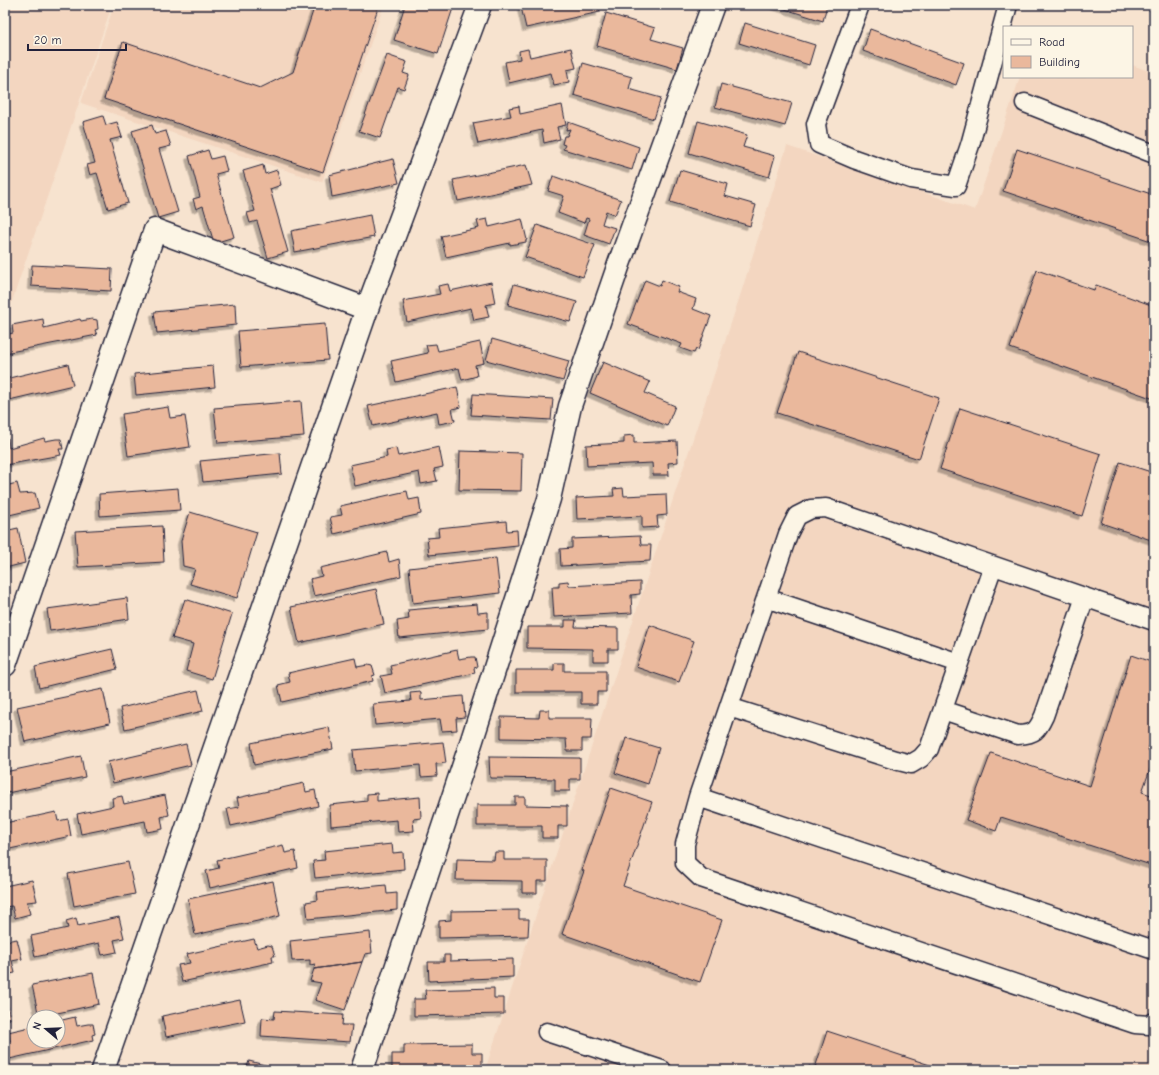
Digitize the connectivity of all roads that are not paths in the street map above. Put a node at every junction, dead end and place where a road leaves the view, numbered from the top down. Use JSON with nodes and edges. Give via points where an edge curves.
{"nodes":[{"id":1,"x":480,"y":5,"type":"edge"},
{"id":2,"x":714,"y":5,"type":"edge"},
{"id":3,"x":860,"y":5,"type":"edge"},
{"id":4,"x":1008,"y":5,"type":"edge"},
{"id":5,"x":1025,"y":102,"type":"dead end"},
{"id":6,"x":1154,"y":154,"type":"edge"},
{"id":7,"x":367,"y":308,"type":"junction"},
{"id":8,"x":993,"y":566,"type":"junction"},
{"id":9,"x":1085,"y":597,"type":"junction"},
{"id":10,"x":766,"y":598,"type":"junction"},
{"id":11,"x":1154,"y":621,"type":"edge"},
{"id":12,"x":959,"y":663,"type":"junction"},
{"id":13,"x":5,"y":665,"type":"edge"},
{"id":14,"x":729,"y":707,"type":"junction"},
{"id":15,"x":943,"y":710,"type":"junction"},
{"id":16,"x":698,"y":797,"type":"junction"},
{"id":17,"x":1154,"y":950,"type":"edge"},
{"id":18,"x":1154,"y":1022,"type":"edge"},
{"id":19,"x":547,"y":1032,"type":"dead end"},
{"id":20,"x":103,"y":1070,"type":"edge"},
{"id":21,"x":362,"y":1070,"type":"edge"},
{"id":22,"x":662,"y":1070,"type":"edge"}],
"edges":[{"from":1,"to":7,"type":"street"},
{"from":2,"to":21,"type":"street","via":[[570,406],[546,506]]},
{"from":3,"to":4,"type":"lane","via":[[816,124],[819,144],[911,179],[956,186],[970,145]]},
{"from":5,"to":6,"type":"lane"},
{"from":7,"to":13,"type":"street","via":[[155,230]]},
{"from":7,"to":20,"type":"street"},
{"from":8,"to":9,"type":"lane"},
{"from":8,"to":10,"type":"lane","via":[[826,508],[811,508],[797,516]]},
{"from":8,"to":12,"type":"lane"},
{"from":9,"to":11,"type":"lane"},
{"from":9,"to":15,"type":"lane","via":[[1038,728],[1029,734],[1018,735]]},
{"from":10,"to":12,"type":"lane"},
{"from":10,"to":14,"type":"lane"},
{"from":12,"to":15,"type":"lane"},
{"from":14,"to":15,"type":"lane","via":[[910,764],[921,758],[929,749]]},
{"from":14,"to":16,"type":"lane"},
{"from":16,"to":17,"type":"lane"},
{"from":16,"to":18,"type":"lane","via":[[685,844],[685,863],[701,878],[1135,1024],[1149,1025]]},
{"from":19,"to":22,"type":"lane"}]}
